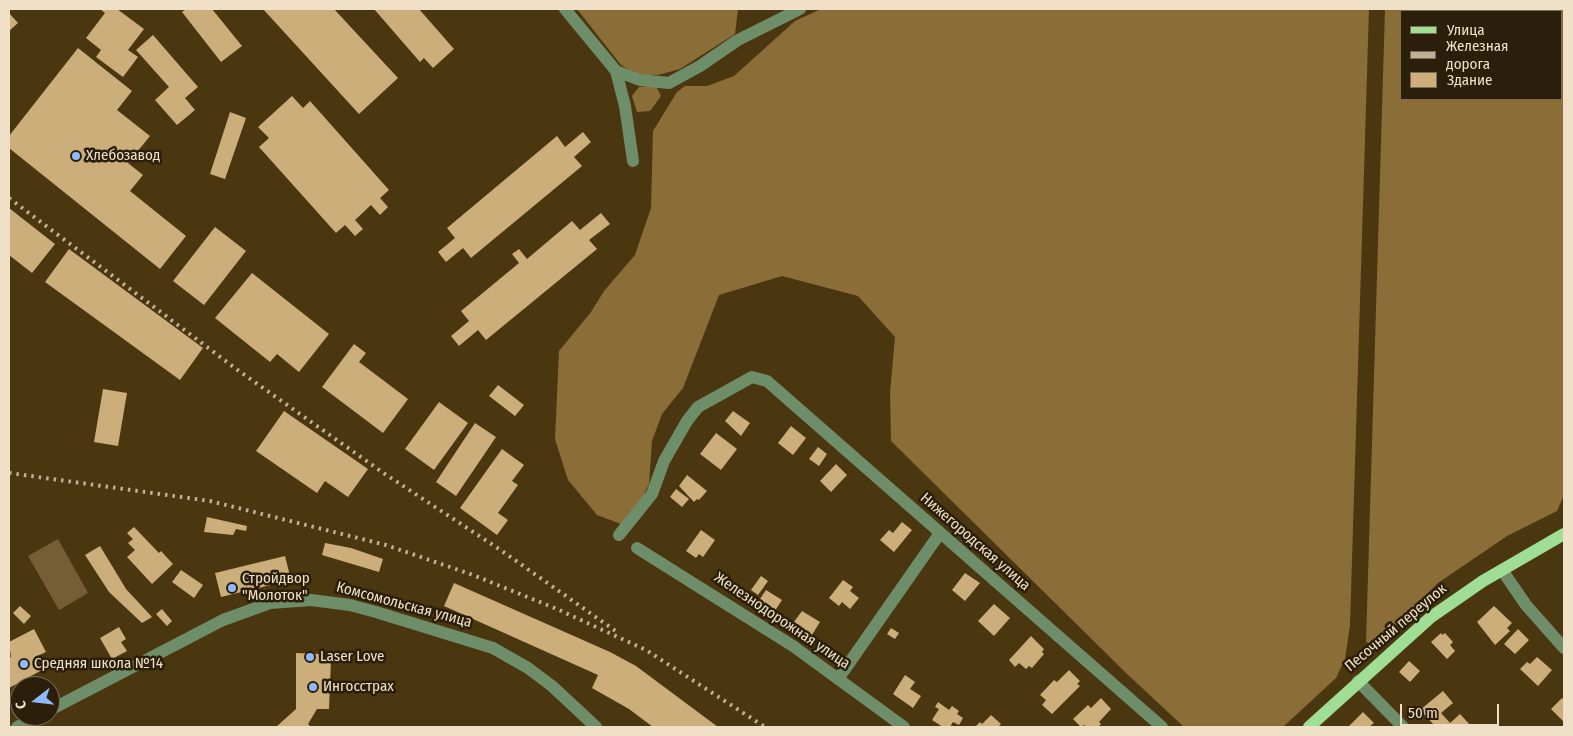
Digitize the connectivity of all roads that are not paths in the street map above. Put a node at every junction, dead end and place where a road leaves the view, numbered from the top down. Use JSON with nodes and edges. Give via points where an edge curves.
{"nodes":[{"id":1,"x":565,"y":9,"type":"edge"},
{"id":2,"x":800,"y":9,"type":"edge"},
{"id":3,"x":616,"y":71,"type":"junction"},
{"id":4,"x":633,"y":161,"type":"dead end"},
{"id":5,"x":940,"y":533,"type":"junction"},
{"id":6,"x":1564,"y":534,"type":"edge"},
{"id":7,"x":619,"y":535,"type":"dead end"},
{"id":8,"x":637,"y":548,"type":"dead end"},
{"id":9,"x":1502,"y":570,"type":"junction"},
{"id":10,"x":1564,"y":648,"type":"edge"},
{"id":11,"x":838,"y":679,"type":"junction"},
{"id":12,"x":1358,"y":681,"type":"junction"},
{"id":13,"x":60,"y":705,"type":"edge"},
{"id":14,"x":596,"y":727,"type":"edge"},
{"id":15,"x":904,"y":727,"type":"edge"},
{"id":16,"x":1162,"y":727,"type":"edge"},
{"id":17,"x":1309,"y":727,"type":"edge"},
{"id":18,"x":1404,"y":727,"type":"edge"}],
"edges":[{"from":1,"to":3,"type":"street"},
{"from":2,"to":3,"type":"street","via":[[738,40],[669,83],[640,80]]},
{"from":3,"to":4,"type":"street"},
{"from":5,"to":7,"type":"street","name":"Нижегородская улица","via":[[767,382],[752,377],[698,407],[686,421],[664,461],[652,494]]},
{"from":5,"to":11,"type":"street"},
{"from":5,"to":16,"type":"street","name":"Нижегородская улица"},
{"from":6,"to":9,"type":"main road","name":"Песочный переулок"},
{"from":8,"to":11,"type":"street","name":"Железнодорожная улица","via":[[737,609]]},
{"from":9,"to":10,"type":"street"},
{"from":9,"to":12,"type":"main road","name":"Песочный переулок","via":[[1431,617]]},
{"from":11,"to":15,"type":"street","name":"Железнодорожная улица"},
{"from":12,"to":17,"type":"main road","name":"Песочный переулок"},
{"from":12,"to":18,"type":"street"},
{"from":13,"to":14,"type":"street","name":"Комсомольская улица","via":[[223,620],[270,603],[310,600],[350,605],[493,648],[552,686]]}]}
